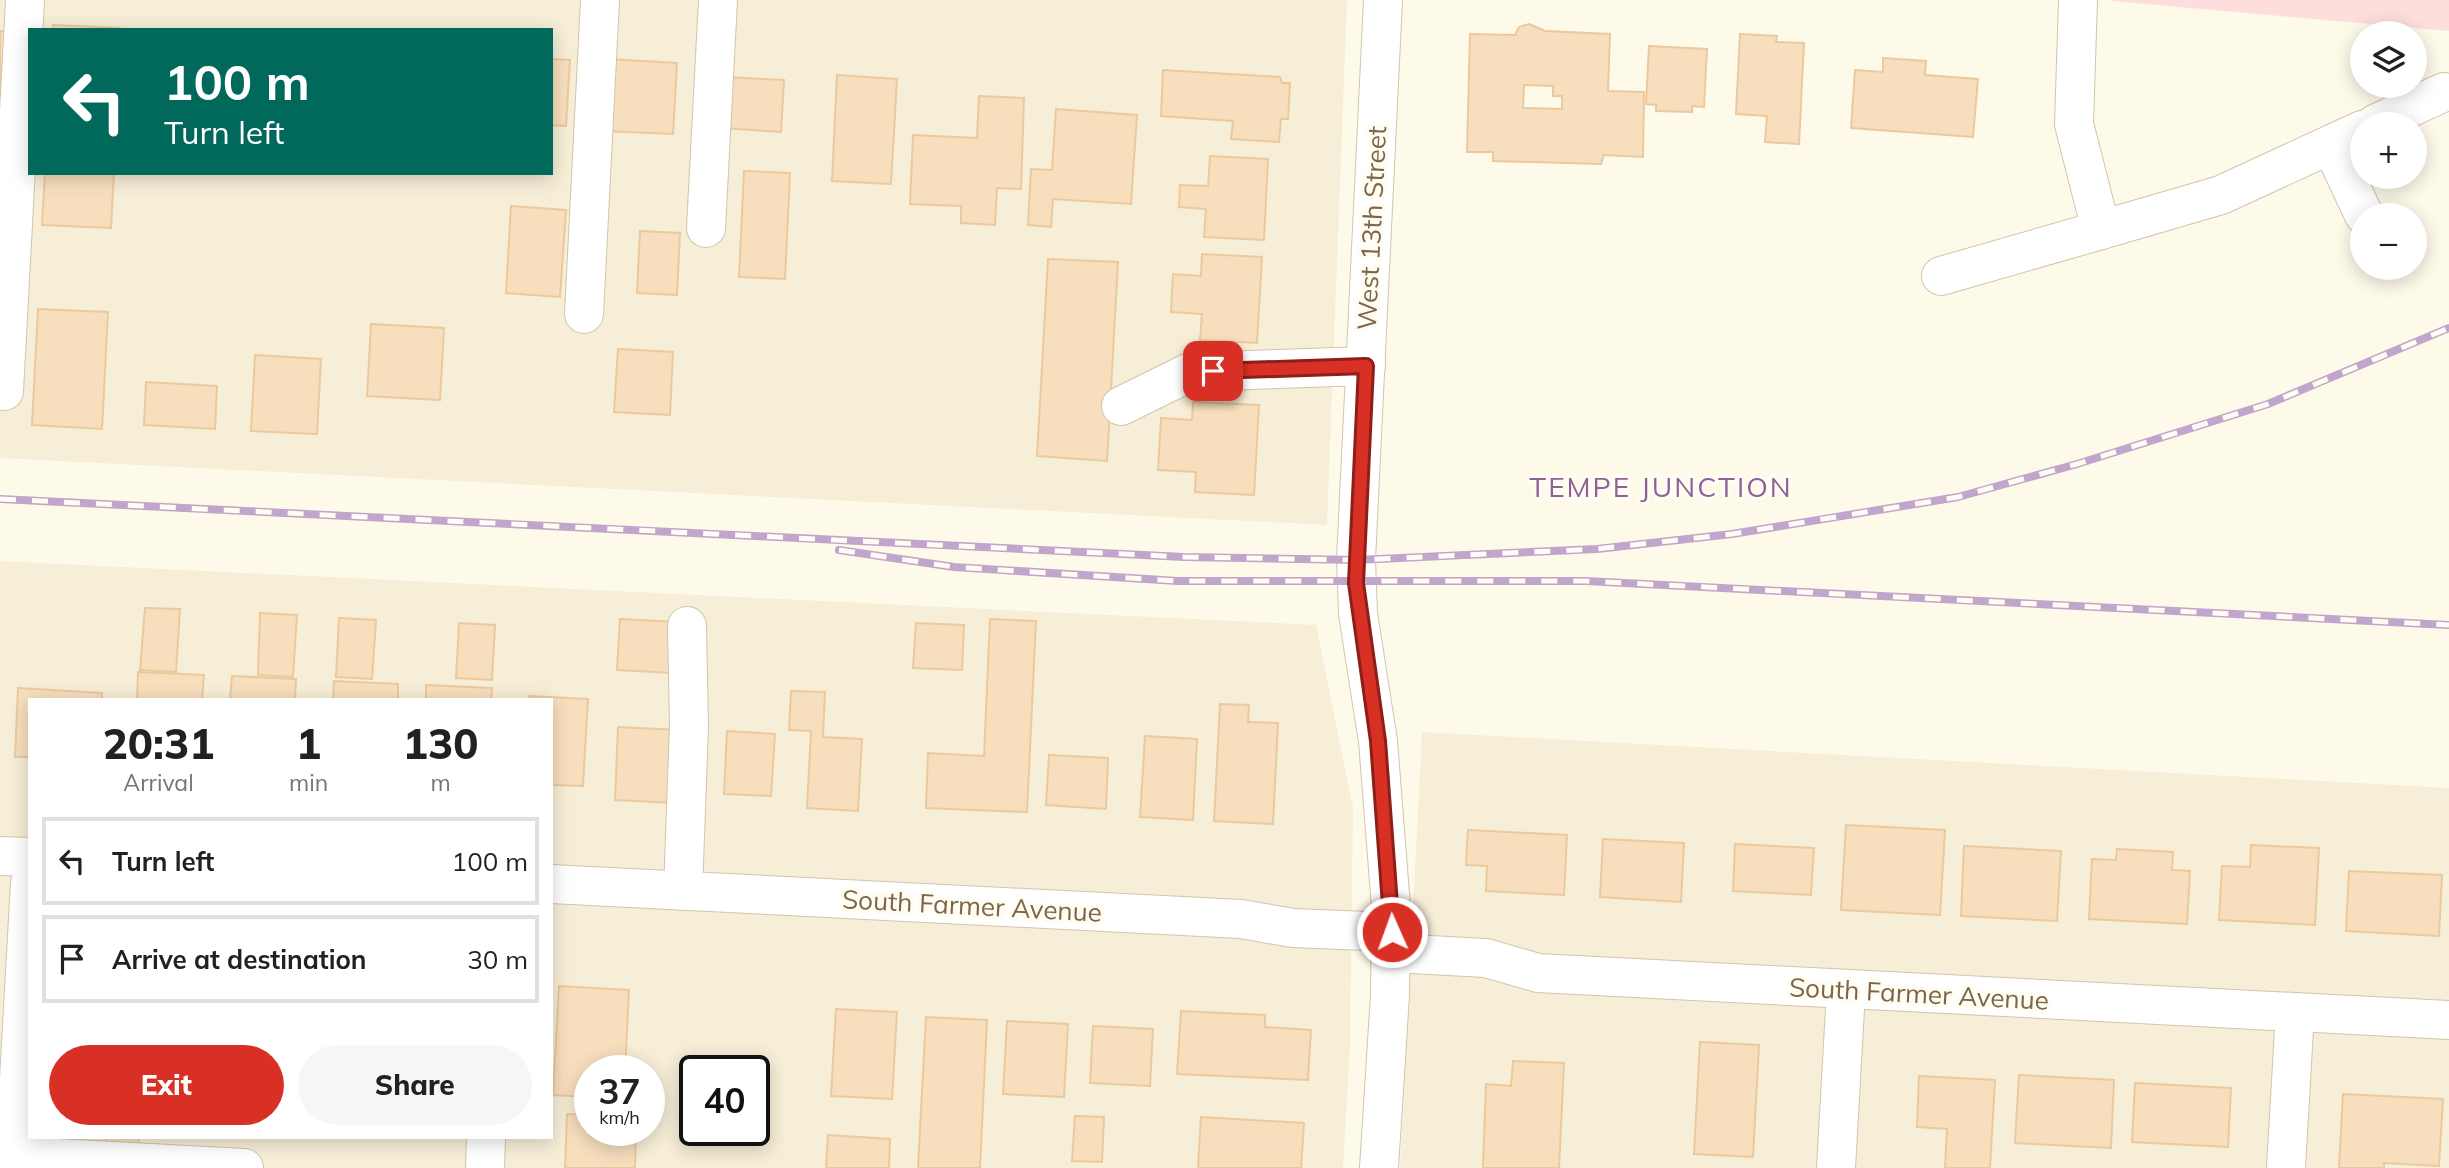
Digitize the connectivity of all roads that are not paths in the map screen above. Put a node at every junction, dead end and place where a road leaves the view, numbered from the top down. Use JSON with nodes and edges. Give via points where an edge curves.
{"nodes":[{"id":1,"x":25,"y":0,"type":"edge"},
{"id":2,"x":600,"y":0,"type":"edge"},
{"id":3,"x":718,"y":0,"type":"edge"},
{"id":4,"x":1383,"y":0,"type":"edge"},
{"id":5,"x":2078,"y":0,"type":"edge"},
{"id":6,"x":2444,"y":92,"type":"dead end"},
{"id":7,"x":2401,"y":112,"type":"edge"},
{"id":8,"x":2347,"y":137,"type":"edge"},
{"id":9,"x":2361,"y":203,"type":"edge"},
{"id":10,"x":706,"y":228,"type":"dead end"},
{"id":11,"x":2101,"y":230,"type":"junction"},
{"id":12,"x":1941,"y":276,"type":"dead end"},
{"id":13,"x":584,"y":314,"type":"dead end"},
{"id":14,"x":1366,"y":366,"type":"junction"},
{"id":15,"x":4,"y":391,"type":"dead end"},
{"id":16,"x":1121,"y":406,"type":"dead end"},
{"id":17,"x":687,"y":626,"type":"dead end"},
{"id":18,"x":0,"y":856,"type":"edge"},
{"id":19,"x":28,"y":857,"type":"edge"},
{"id":20,"x":553,"y":884,"type":"edge"},
{"id":21,"x":683,"y":891,"type":"junction"},
{"id":22,"x":28,"y":909,"type":"edge"},
{"id":23,"x":1392,"y":943,"type":"junction"},
{"id":24,"x":1846,"y":991,"type":"junction"},
{"id":25,"x":2295,"y":1012,"type":"junction"},
{"id":26,"x":2449,"y":1020,"type":"edge"},
{"id":27,"x":486,"y":1139,"type":"edge"},
{"id":28,"x":9,"y":1160,"type":"edge"},
{"id":29,"x":244,"y":1168,"type":"edge"},
{"id":30,"x":485,"y":1168,"type":"edge"},
{"id":31,"x":1379,"y":1168,"type":"edge"},
{"id":32,"x":1836,"y":1168,"type":"edge"},
{"id":33,"x":2286,"y":1168,"type":"edge"}],
"edges":[{"from":1,"to":15,"type":"street"},
{"from":2,"to":13,"type":"street"},
{"from":3,"to":10,"type":"street"},
{"from":4,"to":14,"type":"street","name":"West 13th Street"},
{"from":5,"to":11,"type":"street","via":[[2074,124]]},
{"from":6,"to":7,"type":"street"},
{"from":8,"to":9,"type":"street"},
{"from":8,"to":11,"type":"street","via":[[2221,195]]},
{"from":11,"to":12,"type":"street"},
{"from":14,"to":16,"type":"street","via":[[1190,372]]},
{"from":14,"to":23,"type":"street","name":"West 13th Street","via":[[1356,583],[1378,741]]},
{"from":17,"to":21,"type":"street","via":[[690,727]]},
{"from":18,"to":19,"type":"street"},
{"from":20,"to":21,"type":"street","name":"South Farmer Avenue"},
{"from":21,"to":23,"type":"street","name":"South Farmer Avenue","via":[[1241,919]]},
{"from":22,"to":28,"type":"street"},
{"from":23,"to":24,"type":"street","name":"South Farmer Avenue","via":[[1486,958],[1538,973]]},
{"from":23,"to":31,"type":"street","name":"West 13th Street"},
{"from":24,"to":25,"type":"street","name":"South Farmer Avenue"},
{"from":24,"to":32,"type":"street"},
{"from":25,"to":26,"type":"street","name":"South Farmer Avenue"},
{"from":25,"to":33,"type":"street"},
{"from":27,"to":30,"type":"street"},
{"from":28,"to":29,"type":"street"}]}
